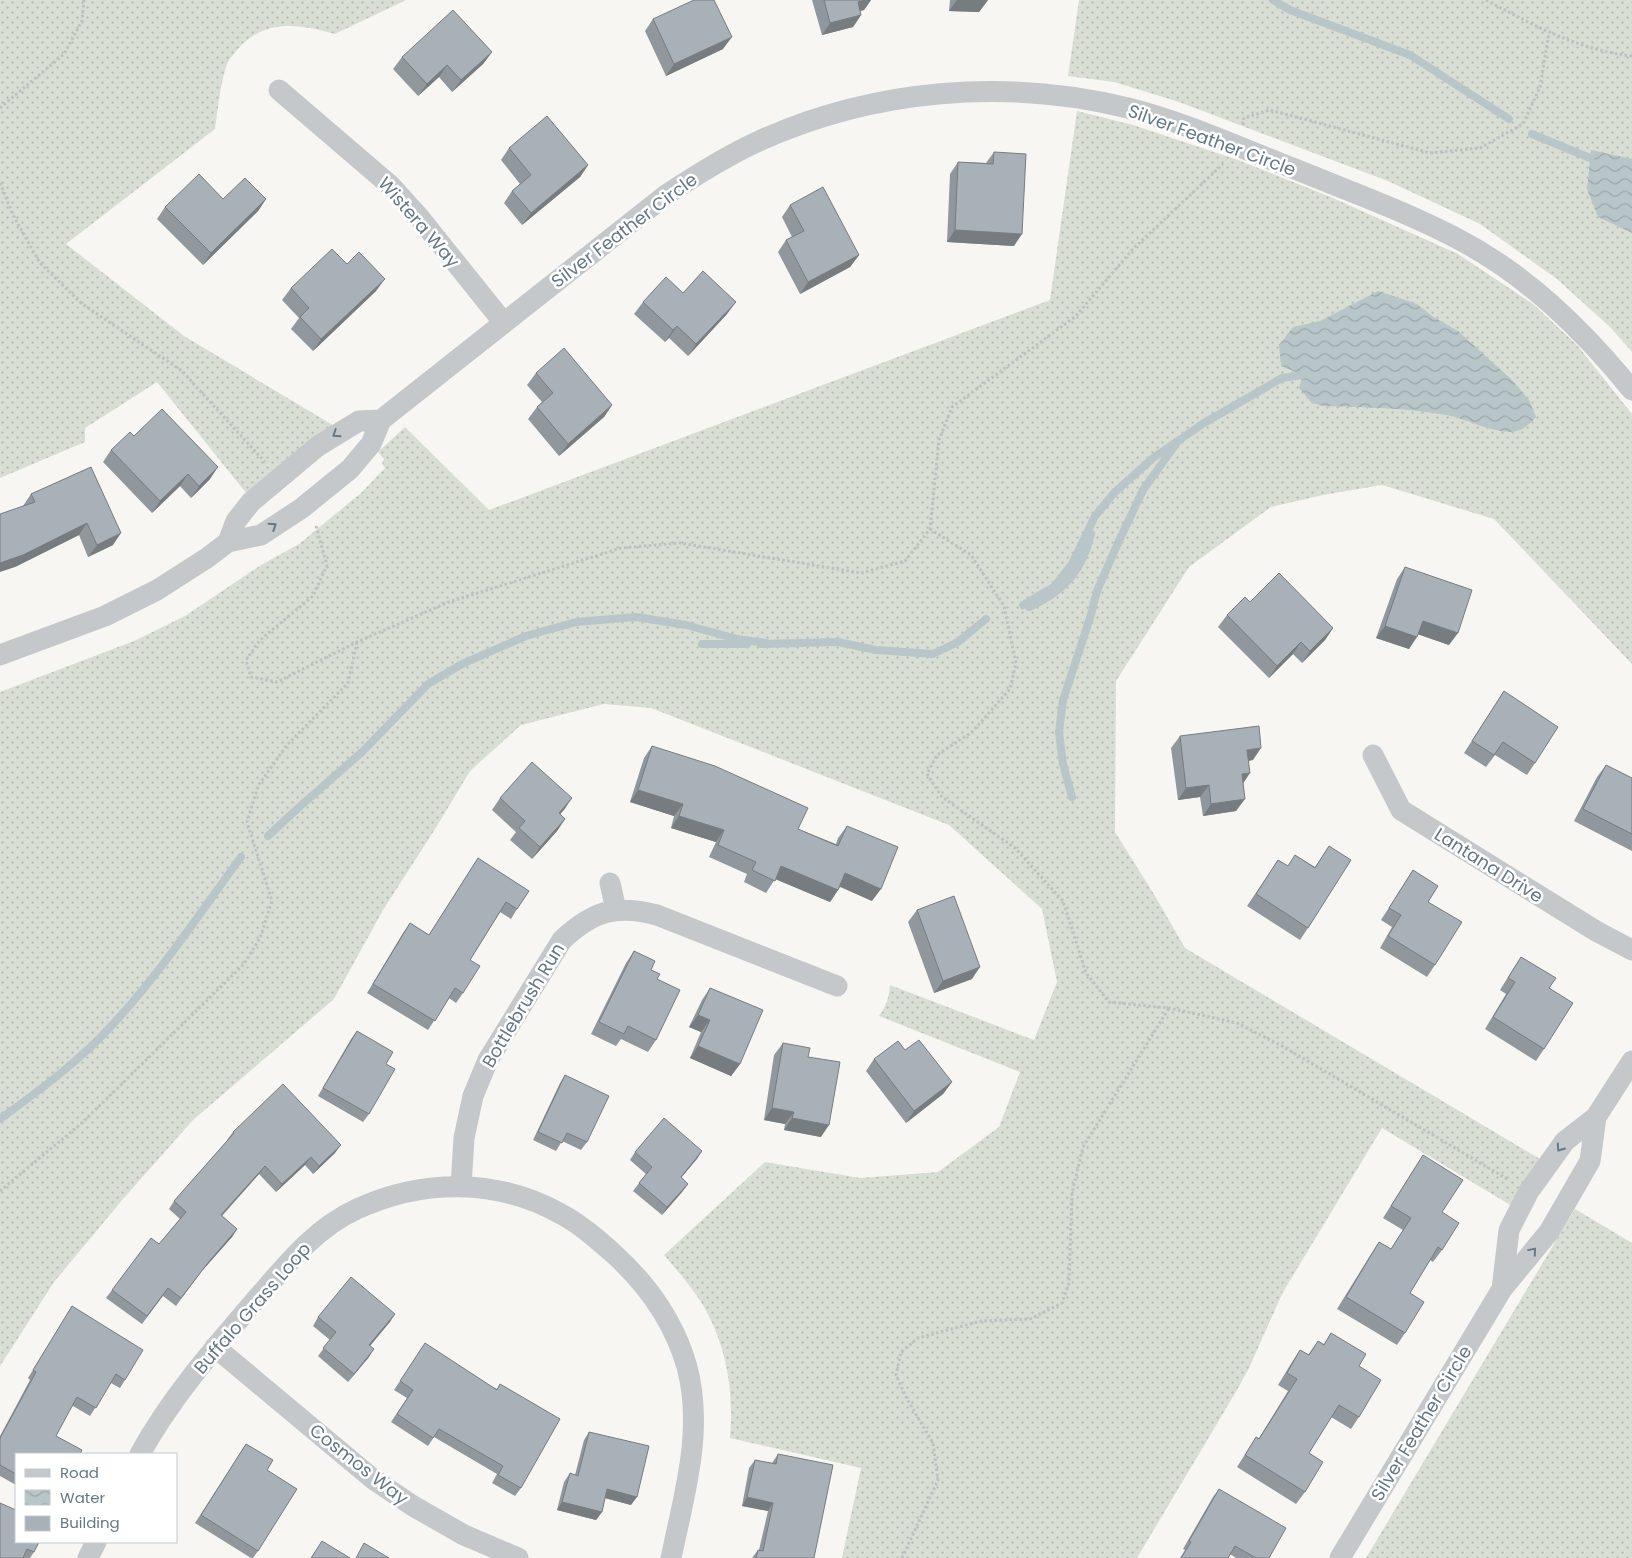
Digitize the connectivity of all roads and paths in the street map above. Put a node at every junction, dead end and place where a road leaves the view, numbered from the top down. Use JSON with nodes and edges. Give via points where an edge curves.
{"nodes":[{"id":1,"x":84,"y":0,"type":"edge"},
{"id":2,"x":1486,"y":0,"type":"edge"},
{"id":3,"x":1549,"y":33,"type":"junction"},
{"id":4,"x":1632,"y":56,"type":"edge"},
{"id":5,"x":279,"y":90,"type":"dead end"},
{"id":6,"x":0,"y":108,"type":"edge"},
{"id":7,"x":1240,"y":148,"type":"junction"},
{"id":8,"x":0,"y":183,"type":"edge"},
{"id":9,"x":504,"y":323,"type":"junction"},
{"id":10,"x":1632,"y":390,"type":"edge"},
{"id":11,"x":381,"y":420,"type":"junction"},
{"id":12,"x":266,"y":464,"type":"dead end"},
{"id":13,"x":315,"y":523,"type":"dead end"},
{"id":14,"x":930,"y":529,"type":"junction"},
{"id":15,"x":228,"y":542,"type":"junction"},
{"id":16,"x":357,"y":642,"type":"junction"},
{"id":17,"x":0,"y":654,"type":"edge"},
{"id":18,"x":1373,"y":755,"type":"dead end"},
{"id":19,"x":610,"y":883,"type":"dead end"},
{"id":20,"x":616,"y":910,"type":"junction"},
{"id":21,"x":1632,"y":950,"type":"edge"},
{"id":22,"x":837,"y":986,"type":"dead end"},
{"id":23,"x":1169,"y":1008,"type":"junction"},
{"id":24,"x":1632,"y":1061,"type":"edge"},
{"id":25,"x":1596,"y":1117,"type":"junction"},
{"id":26,"x":461,"y":1186,"type":"junction"},
{"id":27,"x":0,"y":1191,"type":"edge"},
{"id":28,"x":1529,"y":1191,"type":"junction"},
{"id":29,"x":1502,"y":1289,"type":"junction"},
{"id":30,"x":215,"y":1347,"type":"junction"},
{"id":31,"x":141,"y":1453,"type":"edge"},
{"id":32,"x":96,"y":1543,"type":"edge"},
{"id":33,"x":88,"y":1558,"type":"edge"},
{"id":34,"x":518,"y":1558,"type":"edge"},
{"id":35,"x":671,"y":1558,"type":"edge"},
{"id":36,"x":902,"y":1558,"type":"edge"},
{"id":37,"x":1340,"y":1558,"type":"edge"}],
"edges":[{"from":1,"to":6,"type":"path","via":[[82,21],[64,54]]},
{"from":2,"to":3,"type":"path"},
{"from":3,"to":4,"type":"path","via":[[1587,48]]},
{"from":3,"to":7,"type":"path","via":[[1540,87],[1524,124],[1480,148],[1430,152],[1270,110],[1244,118]]},
{"from":5,"to":9,"type":"street","name":"Wistera Way","via":[[392,186]]},
{"from":7,"to":9,"type":"street","name":"Silver Feather Circle","via":[[1129,108],[1072,97],[1004,91],[936,93],[869,104],[803,123],[758,141],[706,168],[666,195]]},
{"from":7,"to":10,"type":"street","name":"Silver Feather Circle","via":[[1418,218],[1461,240],[1511,272],[1556,308],[1604,356]]},
{"from":7,"to":14,"type":"path","via":[[1132,250],[1076,316],[952,407],[939,440]]},
{"from":8,"to":12,"type":"path","via":[[13,215],[40,264],[81,303],[182,372]]},
{"from":9,"to":11,"type":"street","name":"Silver Feather Circle"},
{"from":15,"to":11,"type":"street","name":"Silver Feather Circle","one_way":true,"via":[[261,535],[350,470],[371,444]]},
{"from":11,"to":15,"type":"street","one_way":true,"via":[[359,421],[318,446],[251,502],[236,521]]},
{"from":13,"to":16,"type":"path","via":[[327,565],[313,596],[260,640],[246,660],[252,677],[277,682]]},
{"from":14,"to":16,"type":"path","via":[[905,560],[861,573],[680,543],[621,548],[449,602]]},
{"from":14,"to":23,"type":"path","via":[[971,555],[1004,606],[1016,663],[1010,689],[972,732],[937,755],[927,774],[942,797],[1015,848],[1063,901],[1086,974],[1109,1002]]},
{"from":15,"to":17,"type":"street","name":"Silver Feather Circle","via":[[157,590],[114,611]]},
{"from":16,"to":27,"type":"path","via":[[348,683],[287,745],[258,786],[247,822],[272,901],[260,938],[248,958],[83,1122]]},
{"from":18,"to":21,"type":"street","name":"Lantana Drive","via":[[1401,810]]},
{"from":19,"to":20,"type":"street"},
{"from":20,"to":22,"type":"street","name":"Bottlebrush Run","via":[[639,910],[657,915]]},
{"from":20,"to":26,"type":"street","name":"Bottlebrush Run","via":[[578,924],[562,940],[488,1060],[473,1096],[464,1138]]},
{"from":23,"to":28,"type":"path","via":[[1245,1027]]},
{"from":23,"to":36,"type":"path","via":[[1083,1147],[1072,1193],[1069,1283],[1062,1303],[1030,1319],[981,1321],[918,1338],[901,1352],[896,1375],[933,1443],[938,1480]]},
{"from":24,"to":25,"type":"street","name":"Silver Feather Circle"},
{"from":25,"to":28,"type":"street","name":"Silver Feather Circle","one_way":true,"via":[[1565,1141]]},
{"from":29,"to":25,"type":"street","name":"Silver Feather Circle","one_way":true,"via":[[1549,1232],[1590,1161]]},
{"from":26,"to":30,"type":"street","name":"Buffalo Grass Loop","via":[[427,1187],[390,1195],[355,1210],[326,1228],[300,1250]]},
{"from":26,"to":35,"type":"street","name":"Buffalo Grass Loop","via":[[498,1190],[562,1214],[635,1273],[675,1334],[687,1368],[694,1441]]},
{"from":28,"to":29,"type":"street","name":"Silver Feather Circle","via":[[1509,1230]]},
{"from":29,"to":37,"type":"street","name":"Silver Feather Circle"},
{"from":30,"to":31,"type":"street","name":"Buffalo Grass Loop","via":[[181,1390]]},
{"from":30,"to":34,"type":"street","name":"Cosmos Way","via":[[373,1479],[464,1535]]},
{"from":32,"to":33,"type":"street"}]}
